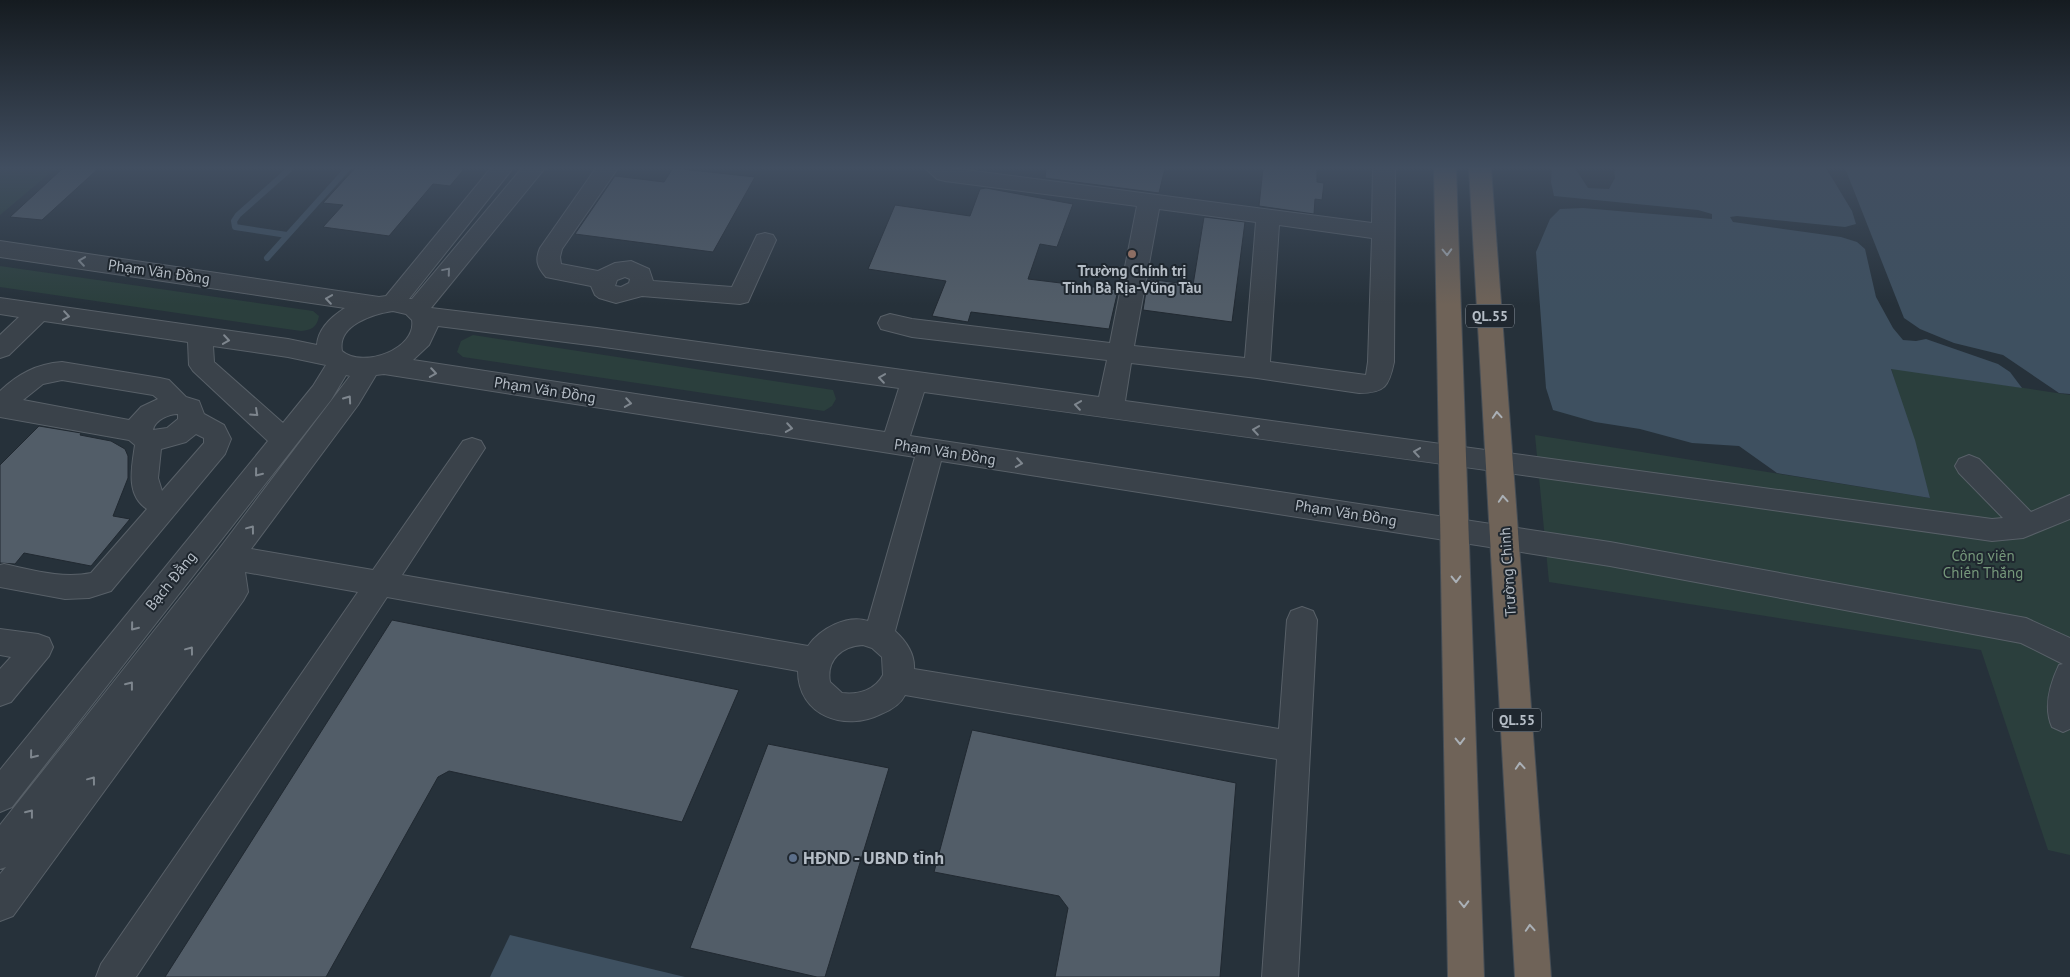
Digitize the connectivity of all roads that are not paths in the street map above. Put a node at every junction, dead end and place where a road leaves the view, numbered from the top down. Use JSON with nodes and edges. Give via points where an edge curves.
{"nodes":[{"id":1,"x":463,"y":214,"type":"edge"},
{"id":2,"x":498,"y":214,"type":"edge"},
{"id":3,"x":575,"y":214,"type":"edge"},
{"id":4,"x":1147,"y":214,"type":"edge"},
{"id":5,"x":1241,"y":214,"type":"edge"},
{"id":6,"x":1383,"y":214,"type":"edge"},
{"id":7,"x":1446,"y":214,"type":"edge"},
{"id":8,"x":1483,"y":214,"type":"edge"},
{"id":9,"x":1268,"y":217,"type":"junction"},
{"id":10,"x":1383,"y":232,"type":"junction"},
{"id":11,"x":765,"y":240,"type":"dead end"},
{"id":12,"x":0,"y":249,"type":"edge"},
{"id":13,"x":609,"y":288,"type":"junction"},
{"id":14,"x":385,"y":304,"type":"junction"},
{"id":15,"x":0,"y":306,"type":"edge"},
{"id":16,"x":39,"y":312,"type":"junction"},
{"id":17,"x":420,"y":313,"type":"junction"},
{"id":18,"x":890,"y":323,"type":"dead end"},
{"id":19,"x":200,"y":336,"type":"junction"},
{"id":20,"x":597,"y":338,"type":"junction"},
{"id":21,"x":0,"y":349,"type":"edge"},
{"id":22,"x":1121,"y":352,"type":"junction"},
{"id":23,"x":334,"y":360,"type":"junction"},
{"id":24,"x":377,"y":367,"type":"junction"},
{"id":25,"x":1257,"y":369,"type":"junction"},
{"id":26,"x":914,"y":383,"type":"junction"},
{"id":27,"x":227,"y":388,"type":"junction"},
{"id":28,"x":1,"y":407,"type":"edge"},
{"id":29,"x":186,"y":410,"type":"junction"},
{"id":30,"x":1110,"y":410,"type":"junction"},
{"id":31,"x":144,"y":436,"type":"junction"},
{"id":32,"x":284,"y":440,"type":"junction"},
{"id":33,"x":894,"y":444,"type":"junction"},
{"id":34,"x":472,"y":448,"type":"dead end"},
{"id":35,"x":931,"y":449,"type":"junction"},
{"id":36,"x":1454,"y":457,"type":"junction"},
{"id":37,"x":1500,"y":463,"type":"junction"},
{"id":38,"x":1969,"y":466,"type":"dead end"},
{"id":39,"x":166,"y":505,"type":"junction"},
{"id":40,"x":2070,"y":506,"type":"edge"},
{"id":41,"x":2025,"y":525,"type":"junction"},
{"id":42,"x":1455,"y":530,"type":"junction"},
{"id":43,"x":1506,"y":538,"type":"junction"},
{"id":44,"x":230,"y":558,"type":"junction"},
{"id":45,"x":4,"y":576,"type":"dead end"},
{"id":46,"x":380,"y":584,"type":"junction"},
{"id":47,"x":1302,"y":620,"type":"dead end"},
{"id":48,"x":879,"y":636,"type":"junction"},
{"id":49,"x":0,"y":642,"type":"edge"},
{"id":50,"x":2070,"y":653,"type":"edge"},
{"id":51,"x":816,"y":661,"type":"junction"},
{"id":52,"x":2070,"y":675,"type":"edge"},
{"id":53,"x":898,"y":680,"type":"junction"},
{"id":54,"x":0,"y":692,"type":"edge"},
{"id":55,"x":2063,"y":717,"type":"dead end"},
{"id":56,"x":1294,"y":747,"type":"junction"},
{"id":57,"x":0,"y":796,"type":"edge"},
{"id":58,"x":0,"y":852,"type":"edge"},
{"id":59,"x":0,"y":903,"type":"edge"},
{"id":60,"x":114,"y":977,"type":"edge"},
{"id":61,"x":1280,"y":977,"type":"edge"},
{"id":62,"x":1466,"y":977,"type":"edge"},
{"id":63,"x":1533,"y":977,"type":"edge"}],
"edges":[{"from":1,"to":14,"type":"street"},
{"from":17,"to":2,"type":"street","one_way":true},
{"from":3,"to":13,"type":"street","via":[[548,258],[548,266],[554,271]]},
{"from":4,"to":22,"type":"street"},
{"from":5,"to":9,"type":"street"},
{"from":6,"to":10,"type":"street"},
{"from":7,"to":36,"type":"highway","number":"QL.55","one_way":true},
{"from":37,"to":8,"type":"highway","name":"Trường Chinh","number":"QL.55","one_way":true},
{"from":9,"to":10,"type":"street"},
{"from":9,"to":25,"type":"street"},
{"from":10,"to":25,"type":"street","via":[[1378,378],[1372,384],[1359,384]]},
{"from":11,"to":13,"type":"street","via":[[740,296],[639,288],[641,275],[631,269],[616,270]]},
{"from":14,"to":12,"type":"street","name":"Phạm Văn Đồng","one_way":true},
{"from":13,"to":20,"type":"street"},
{"from":14,"to":17,"type":"street","via":[[406,305]]},
{"from":14,"to":23,"type":"street","via":[[362,310],[337,327],[328,348]]},
{"from":15,"to":16,"type":"street"},
{"from":16,"to":19,"type":"street","one_way":true},
{"from":16,"to":21,"type":"street"},
{"from":17,"to":20,"type":"street"},
{"from":17,"to":24,"type":"street","via":[[426,326],[423,337],[401,358]]},
{"from":18,"to":22,"type":"street"},
{"from":19,"to":23,"type":"street","one_way":true},
{"from":19,"to":27,"type":"street","via":[[202,365]]},
{"from":26,"to":20,"type":"street","one_way":true},
{"from":22,"to":25,"type":"street"},
{"from":22,"to":30,"type":"street"},
{"from":23,"to":24,"type":"street","via":[[352,368]]},
{"from":23,"to":32,"type":"street","name":"Bạch Đằng","via":[[322,393]]},
{"from":24,"to":33,"type":"street","name":"Phạm Văn Đồng","one_way":true},
{"from":44,"to":24,"type":"street","name":"Bạch Đằng","one_way":true,"via":[[349,398]]},
{"from":30,"to":26,"type":"street","one_way":true},
{"from":26,"to":33,"type":"street"},
{"from":27,"to":29,"type":"street"},
{"from":27,"to":32,"type":"street","one_way":true},
{"from":28,"to":29,"type":"street","via":[[31,378],[40,373],[62,370],[160,387]]},
{"from":28,"to":31,"type":"street"},
{"from":29,"to":31,"type":"street","via":[[182,432],[164,440]]},
{"from":29,"to":39,"type":"street","via":[[216,432],[218,439],[216,447]]},
{"from":36,"to":30,"type":"street","one_way":true},
{"from":31,"to":39,"type":"street","via":[[147,490],[151,498]]},
{"from":32,"to":57,"type":"street","name":"Bạch Đằng","one_way":true},
{"from":33,"to":35,"type":"street","name":"Phạm Văn Đồng"},
{"from":34,"to":46,"type":"street"},
{"from":35,"to":42,"type":"street","name":"Phạm Văn Đồng","one_way":true},
{"from":35,"to":48,"type":"street"},
{"from":36,"to":37,"type":"street"},
{"from":36,"to":42,"type":"highway","number":"QL.55"},
{"from":37,"to":41,"type":"street","via":[[1992,530],[2008,531]]},
{"from":43,"to":37,"type":"highway","name":"Trường Chinh","number":"QL.55","one_way":true},
{"from":38,"to":41,"type":"street"},
{"from":39,"to":45,"type":"street","via":[[101,582],[71,588]]},
{"from":40,"to":41,"type":"street"},
{"from":42,"to":43,"type":"street","name":"Phạm Văn Đồng"},
{"from":42,"to":62,"type":"highway","number":"QL.55","one_way":true},
{"from":43,"to":50,"type":"street","name":"Phạm Văn Đồng","via":[[1610,554],[2026,631]]},
{"from":63,"to":43,"type":"highway","name":"Trường Chinh","number":"QL.55","one_way":true},
{"from":44,"to":46,"type":"street"},
{"from":58,"to":44,"type":"street","name":"Bạch Đằng","one_way":true},
{"from":59,"to":44,"type":"street","one_way":true,"via":[[234,592]]},
{"from":46,"to":51,"type":"street"},
{"from":46,"to":60,"type":"street"},
{"from":47,"to":56,"type":"street"},
{"from":48,"to":51,"type":"street","via":[[863,632],[836,638]]},
{"from":48,"to":53,"type":"street","via":[[894,647],[899,657]]},
{"from":49,"to":54,"type":"street","via":[[38,647]]},
{"from":51,"to":53,"type":"street","via":[[814,683],[820,694],[843,708],[871,706],[882,699]]},
{"from":52,"to":55,"type":"street"},
{"from":53,"to":56,"type":"street"},
{"from":56,"to":61,"type":"street"}]}
